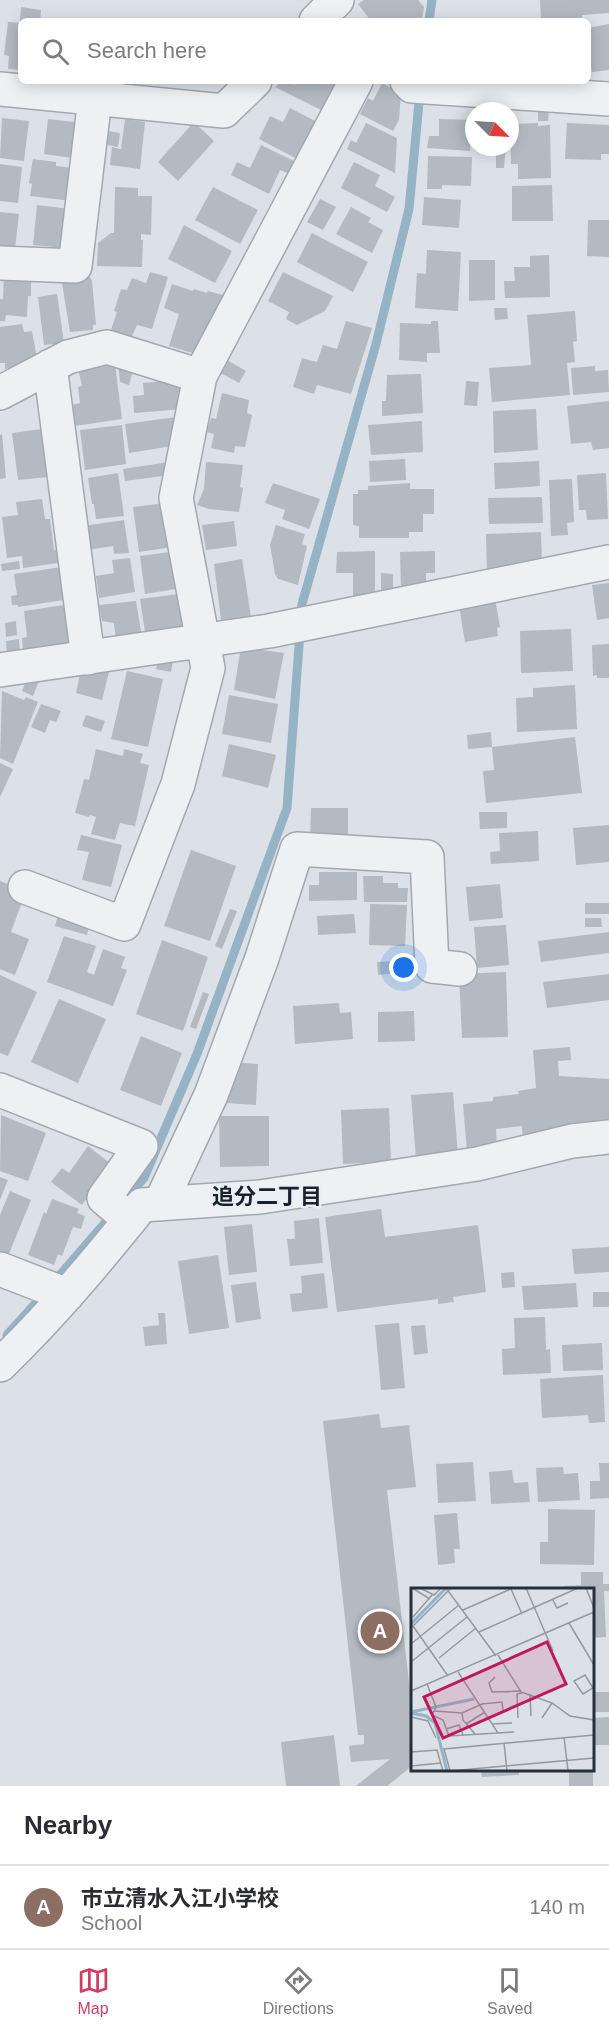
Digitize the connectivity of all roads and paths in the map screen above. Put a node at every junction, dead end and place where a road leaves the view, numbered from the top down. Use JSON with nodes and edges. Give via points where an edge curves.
{"nodes":[{"id":1,"x":337,"y":0,"type":"edge"},
{"id":2,"x":319,"y":18,"type":"edge"},
{"id":3,"x":352,"y":18,"type":"edge"},
{"id":4,"x":252,"y":84,"type":"edge"},
{"id":5,"x":354,"y":84,"type":"edge"},
{"id":6,"x":409,"y":84,"type":"edge"},
{"id":7,"x":0,"y":89,"type":"edge"},
{"id":8,"x":95,"y":98,"type":"junction"},
{"id":9,"x":609,"y":99,"type":"edge"},
{"id":10,"x":0,"y":263,"type":"edge"},
{"id":11,"x":50,"y":366,"type":"junction"},
{"id":12,"x":201,"y":376,"type":"junction"},
{"id":13,"x":0,"y":393,"type":"edge"},
{"id":14,"x":609,"y":562,"type":"edge"},
{"id":15,"x":204,"y":641,"type":"junction"},
{"id":16,"x":88,"y":658,"type":"junction"},
{"id":17,"x":0,"y":670,"type":"edge"},
{"id":18,"x":25,"y":887,"type":"dead end"},
{"id":19,"x":460,"y":969,"type":"dead end"},
{"id":20,"x":0,"y":1090,"type":"edge"},
{"id":21,"x":609,"y":1137,"type":"edge"},
{"id":22,"x":160,"y":1204,"type":"junction"},
{"id":23,"x":130,"y":1220,"type":"junction"},
{"id":24,"x":0,"y":1269,"type":"edge"},
{"id":25,"x":67,"y":1295,"type":"junction"},
{"id":26,"x":0,"y":1365,"type":"edge"}],
"edges":[{"from":1,"to":2,"type":"street"},
{"from":1,"to":3,"type":"street"},
{"from":4,"to":8,"type":"street","via":[[224,111]]},
{"from":5,"to":12,"type":"street"},
{"from":6,"to":9,"type":"street"},
{"from":7,"to":8,"type":"street"},
{"from":8,"to":10,"type":"street","via":[[75,266]]},
{"from":11,"to":12,"type":"street","via":[[107,347]]},
{"from":11,"to":13,"type":"street"},
{"from":11,"to":16,"type":"street"},
{"from":12,"to":15,"type":"street","via":[[176,498]]},
{"from":14,"to":15,"type":"street"},
{"from":15,"to":16,"type":"street"},
{"from":15,"to":18,"type":"street","via":[[208,668],[178,784],[124,924]]},
{"from":16,"to":17,"type":"street"},
{"from":19,"to":22,"type":"street","via":[[432,966],[427,857],[297,849],[211,1095]]},
{"from":20,"to":23,"type":"street","via":[[141,1146],[104,1198]]},
{"from":21,"to":22,"type":"street","via":[[572,1141],[477,1164],[271,1195]]},
{"from":22,"to":23,"type":"street","via":[[142,1205]]},
{"from":23,"to":25,"type":"street"},
{"from":24,"to":25,"type":"street"},
{"from":25,"to":26,"type":"street"}]}
